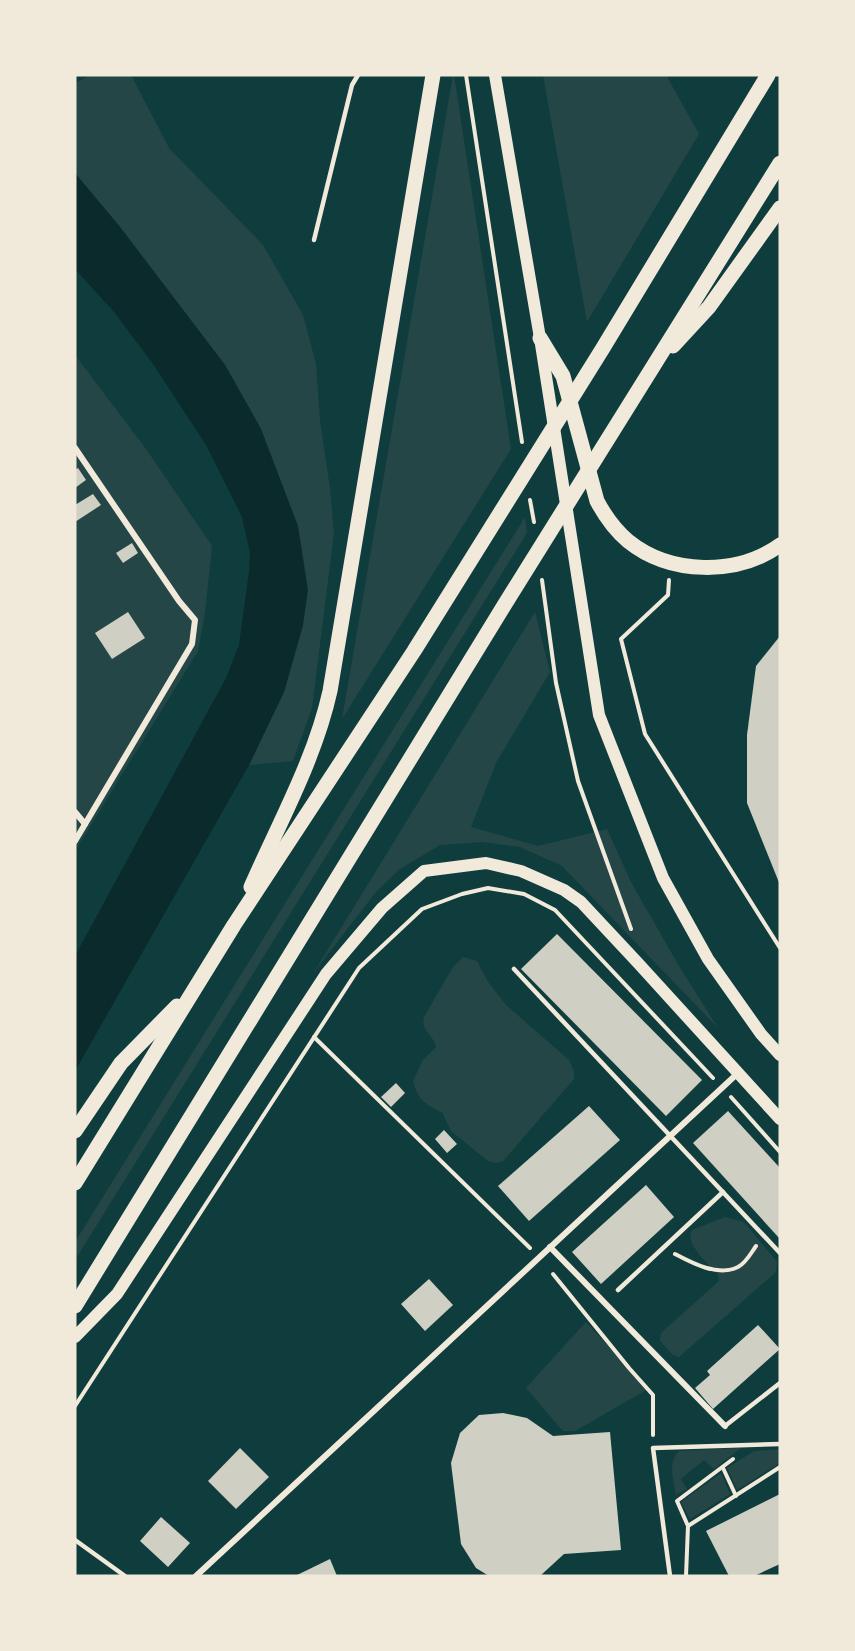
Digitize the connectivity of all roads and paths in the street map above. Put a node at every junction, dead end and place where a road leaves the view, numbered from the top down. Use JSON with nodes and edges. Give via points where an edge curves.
{"nodes":[{"id":1,"x":358,"y":75,"type":"edge"},
{"id":2,"x":433,"y":75,"type":"edge"},
{"id":3,"x":466,"y":75,"type":"edge"},
{"id":4,"x":495,"y":75,"type":"edge"},
{"id":5,"x":768,"y":75,"type":"edge"},
{"id":6,"x":780,"y":163,"type":"edge"},
{"id":7,"x":780,"y":208,"type":"edge"},
{"id":8,"x":314,"y":240,"type":"dead end"},
{"id":9,"x":540,"y":338,"type":"junction"},
{"id":10,"x":645,"y":377,"type":"junction"},
{"id":11,"x":75,"y":448,"type":"edge"},
{"id":12,"x":523,"y":449,"type":"dead end"},
{"id":13,"x":530,"y":495,"type":"dead end"},
{"id":14,"x":535,"y":531,"type":"dead end"},
{"id":15,"x":780,"y":545,"type":"edge"},
{"id":16,"x":542,"y":577,"type":"dead end"},
{"id":17,"x":668,"y":595,"type":"dead end"},
{"id":18,"x":75,"y":812,"type":"edge"},
{"id":19,"x":85,"y":824,"type":"junction"},
{"id":20,"x":75,"y":841,"type":"edge"},
{"id":21,"x":234,"y":925,"type":"junction"},
{"id":22,"x":635,"y":939,"type":"dead end"},
{"id":23,"x":780,"y":948,"type":"edge"},
{"id":24,"x":514,"y":969,"type":"dead end"},
{"id":25,"x":198,"y":984,"type":"junction"},
{"id":26,"x":314,"y":1037,"type":"junction"},
{"id":27,"x":780,"y":1055,"type":"edge"},
{"id":28,"x":738,"y":1073,"type":"junction"},
{"id":29,"x":722,"y":1088,"type":"junction"},
{"id":30,"x":780,"y":1119,"type":"edge"},
{"id":31,"x":75,"y":1131,"type":"edge"},
{"id":32,"x":671,"y":1135,"type":"junction"},
{"id":33,"x":780,"y":1152,"type":"edge"},
{"id":34,"x":75,"y":1184,"type":"edge"},
{"id":35,"x":723,"y":1192,"type":"junction"},
{"id":36,"x":766,"y":1238,"type":"junction"},
{"id":37,"x":550,"y":1247,"type":"junction"},
{"id":38,"x":664,"y":1248,"type":"junction"},
{"id":39,"x":780,"y":1253,"type":"edge"},
{"id":40,"x":540,"y":1257,"type":"junction"},
{"id":41,"x":618,"y":1290,"type":"dead end"},
{"id":42,"x":75,"y":1306,"type":"edge"},
{"id":43,"x":75,"y":1337,"type":"edge"},
{"id":44,"x":780,"y":1383,"type":"edge"},
{"id":45,"x":75,"y":1406,"type":"edge"},
{"id":46,"x":724,"y":1426,"type":"joint"},
{"id":47,"x":780,"y":1443,"type":"edge"},
{"id":48,"x":753,"y":1444,"type":"junction"},
{"id":49,"x":653,"y":1448,"type":"junction"},
{"id":50,"x":780,"y":1467,"type":"edge"},
{"id":51,"x":723,"y":1468,"type":"dead end"},
{"id":52,"x":736,"y":1496,"type":"junction"},
{"id":53,"x":688,"y":1526,"type":"junction"},
{"id":54,"x":75,"y":1540,"type":"edge"},
{"id":55,"x":125,"y":1576,"type":"edge"},
{"id":56,"x":196,"y":1576,"type":"edge"},
{"id":57,"x":670,"y":1576,"type":"edge"},
{"id":58,"x":687,"y":1576,"type":"edge"}],
"edges":[{"from":1,"to":8,"type":"lane","via":[[352,85]]},
{"from":2,"to":21,"type":"main road","via":[[326,710],[311,754]]},
{"from":3,"to":12,"type":"path"},
{"from":4,"to":9,"type":"main road"},
{"from":5,"to":21,"type":"main road","via":[[414,651]]},
{"from":6,"to":10,"type":"main road"},
{"from":7,"to":10,"type":"main road","via":[[709,307]]},
{"from":9,"to":15,"type":"main road","via":[[563,376],[597,501],[628,542],[666,561],[704,568],[735,565]]},
{"from":9,"to":27,"type":"main road","via":[[599,715],[663,878],[703,949],[761,1034]]},
{"from":10,"to":42,"type":"main road"},
{"from":11,"to":19,"type":"street","via":[[195,620],[192,644]]},
{"from":13,"to":14,"type":"path"},
{"from":16,"to":22,"type":"path","via":[[556,683],[578,781]]},
{"from":17,"to":23,"type":"path","via":[[621,639],[645,734]]},
{"from":18,"to":19,"type":"street"},
{"from":19,"to":20,"type":"street"},
{"from":21,"to":25,"type":"main road"},
{"from":24,"to":32,"type":"lane"},
{"from":25,"to":31,"type":"main road","via":[[122,1063]]},
{"from":25,"to":34,"type":"main road"},
{"from":26,"to":29,"type":"path","via":[[359,968],[422,909],[488,888],[524,894],[555,910]]},
{"from":26,"to":40,"type":"path"},
{"from":26,"to":45,"type":"path"},
{"from":28,"to":29,"type":"street"},
{"from":28,"to":30,"type":"main road"},
{"from":28,"to":43,"type":"main road","via":[[581,902],[564,890],[521,871],[486,863],[424,871],[382,908],[326,974],[117,1294]]},
{"from":29,"to":32,"type":"street"},
{"from":29,"to":33,"type":"path"},
{"from":32,"to":35,"type":"lane"},
{"from":32,"to":37,"type":"street"},
{"from":35,"to":36,"type":"lane"},
{"from":35,"to":38,"type":"lane"},
{"from":36,"to":38,"type":"path","via":[[738,1267],[727,1270],[690,1262]]},
{"from":36,"to":39,"type":"lane"},
{"from":37,"to":40,"type":"street"},
{"from":37,"to":46,"type":"street"},
{"from":38,"to":41,"type":"lane"},
{"from":40,"to":49,"type":"path","via":[[653,1395]]},
{"from":40,"to":56,"type":"street"},
{"from":44,"to":46,"type":"lane"},
{"from":47,"to":48,"type":"lane"},
{"from":48,"to":49,"type":"lane"},
{"from":48,"to":53,"type":"path","via":[[677,1501]]},
{"from":49,"to":57,"type":"lane"},
{"from":50,"to":52,"type":"path"},
{"from":51,"to":52,"type":"path"},
{"from":52,"to":53,"type":"path"},
{"from":53,"to":58,"type":"path"},
{"from":54,"to":55,"type":"lane"}]}
